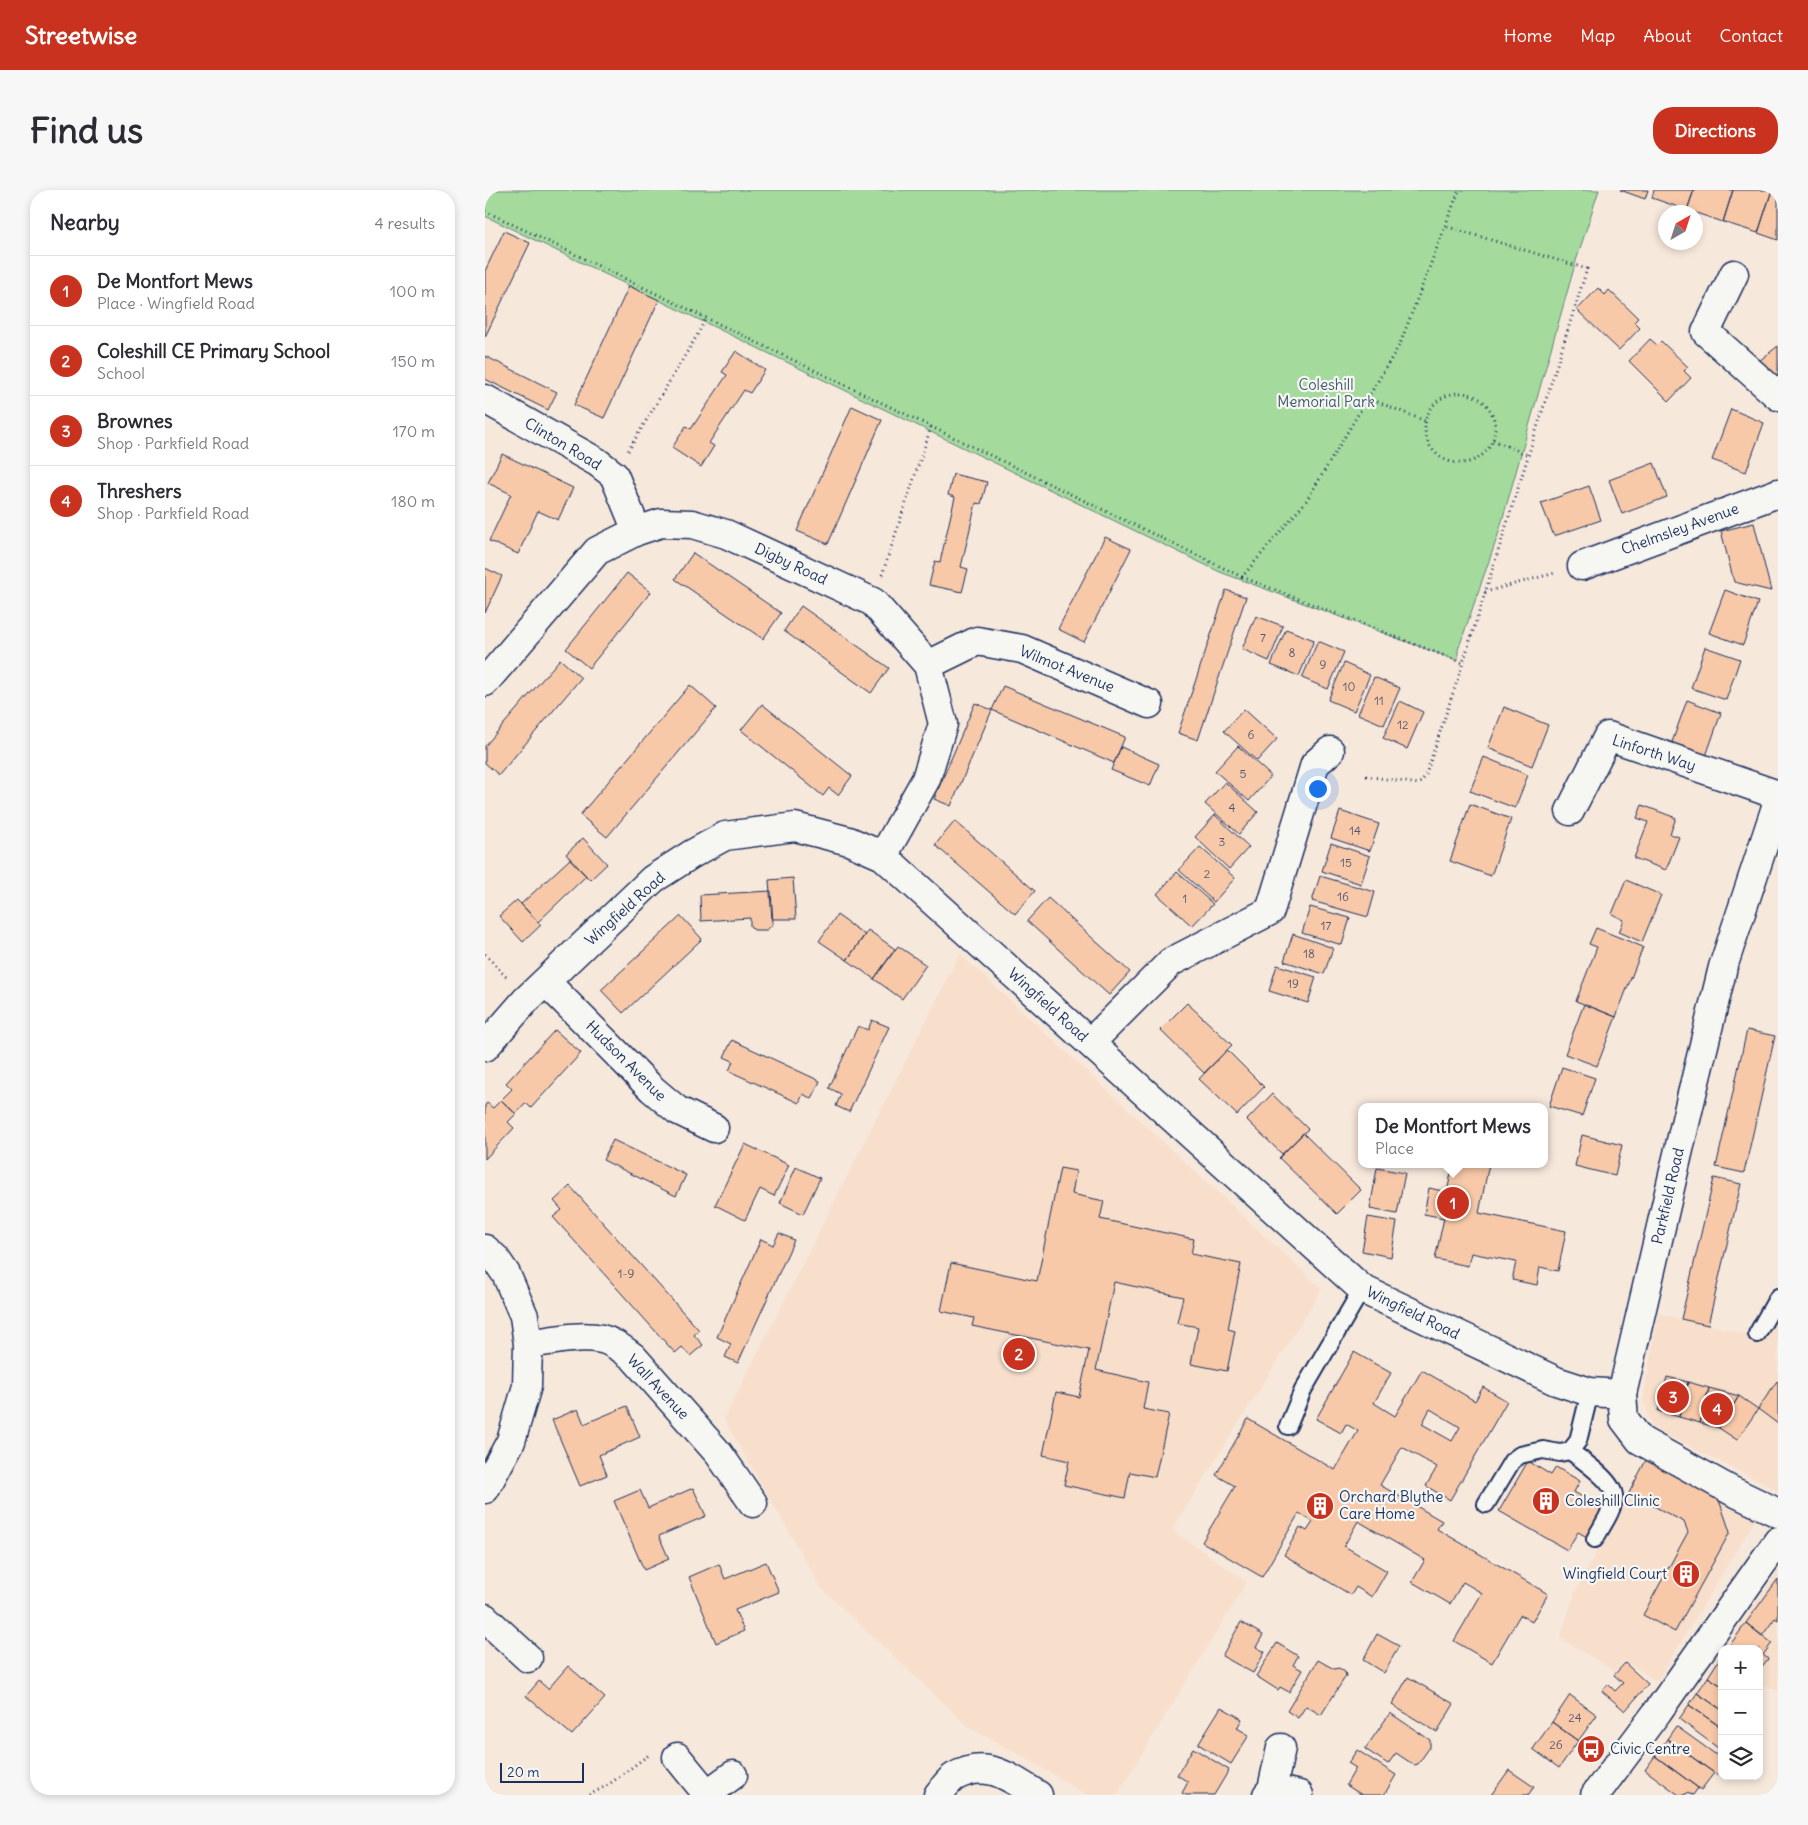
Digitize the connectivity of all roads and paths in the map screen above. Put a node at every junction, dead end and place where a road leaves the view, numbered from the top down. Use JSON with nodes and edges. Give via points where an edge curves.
{"nodes":[{"id":1,"x":1459,"y":190,"type":"edge"},
{"id":2,"x":485,"y":211,"type":"edge"},
{"id":3,"x":1445,"y":226,"type":"junction"},
{"id":4,"x":1734,"y":274,"type":"dead end"},
{"id":5,"x":706,"y":317,"type":"junction"},
{"id":6,"x":1778,"y":396,"type":"edge"},
{"id":7,"x":1368,"y":398,"type":"junction"},
{"id":8,"x":485,"y":399,"type":"edge"},
{"id":9,"x":1425,"y":421,"type":"junction"},
{"id":10,"x":931,"y":426,"type":"junction"},
{"id":11,"x":1493,"y":440,"type":"junction"},
{"id":12,"x":1528,"y":455,"type":"dead end"},
{"id":13,"x":614,"y":475,"type":"junction"},
{"id":14,"x":1778,"y":493,"type":"edge"},
{"id":15,"x":637,"y":531,"type":"junction"},
{"id":16,"x":1582,"y":566,"type":"joint"},
{"id":17,"x":1242,"y":577,"type":"junction"},
{"id":18,"x":1485,"y":592,"type":"dead end"},
{"id":19,"x":873,"y":602,"type":"junction"},
{"id":20,"x":1463,"y":663,"type":"junction"},
{"id":21,"x":928,"y":665,"type":"junction"},
{"id":22,"x":485,"y":682,"type":"edge"},
{"id":23,"x":1149,"y":704,"type":"dead end"},
{"id":24,"x":1330,"y":751,"type":"dead end"},
{"id":25,"x":1366,"y":776,"type":"dead end"},
{"id":26,"x":1778,"y":795,"type":"edge"},
{"id":27,"x":1778,"y":801,"type":"edge"},
{"id":28,"x":1570,"y":811,"type":"dead end"},
{"id":29,"x":1771,"y":848,"type":"edge"},
{"id":30,"x":883,"y":856,"type":"junction"},
{"id":31,"x":485,"y":954,"type":"edge"},
{"id":32,"x":546,"y":982,"type":"junction"},
{"id":33,"x":526,"y":1000,"type":"junction"},
{"id":34,"x":1090,"y":1043,"type":"junction"},
{"id":35,"x":485,"y":1047,"type":"edge"},
{"id":36,"x":714,"y":1128,"type":"dead end"},
{"id":37,"x":485,"y":1249,"type":"edge"},
{"id":38,"x":1362,"y":1289,"type":"junction"},
{"id":39,"x":1778,"y":1297,"type":"edge"},
{"id":40,"x":1757,"y":1334,"type":"dead end"},
{"id":41,"x":528,"y":1344,"type":"junction"},
{"id":42,"x":1590,"y":1392,"type":"junction"},
{"id":43,"x":1622,"y":1394,"type":"junction"},
{"id":44,"x":1288,"y":1426,"type":"dead end"},
{"id":45,"x":1570,"y":1451,"type":"junction"},
{"id":46,"x":485,"y":1489,"type":"edge"},
{"id":47,"x":753,"y":1503,"type":"dead end"},
{"id":48,"x":1486,"y":1504,"type":"dead end"},
{"id":49,"x":1778,"y":1513,"type":"edge"},
{"id":50,"x":1595,"y":1539,"type":"dead end"},
{"id":51,"x":1778,"y":1541,"type":"edge"},
{"id":52,"x":485,"y":1618,"type":"edge"},
{"id":53,"x":528,"y":1658,"type":"dead end"},
{"id":54,"x":1281,"y":1748,"type":"dead end"},
{"id":55,"x":677,"y":1758,"type":"joint"},
{"id":56,"x":733,"y":1774,"type":"dead end"},
{"id":57,"x":1269,"y":1792,"type":"edge"},
{"id":58,"x":708,"y":1794,"type":"edge"},
{"id":59,"x":1598,"y":1794,"type":"edge"},
{"id":60,"x":589,"y":1795,"type":"edge"},
{"id":61,"x":938,"y":1795,"type":"edge"},
{"id":62,"x":1038,"y":1795,"type":"edge"},
{"id":63,"x":1299,"y":1795,"type":"edge"}],
"edges":[{"from":1,"to":3,"type":"path"},
{"from":2,"to":5,"type":"path"},
{"from":3,"to":7,"type":"path","via":[[1400,344]]},
{"from":3,"to":20,"type":"path","via":[[1587,269]]},
{"from":4,"to":6,"type":"street","via":[[1706,332]]},
{"from":5,"to":10,"type":"path"},
{"from":5,"to":13,"type":"path"},
{"from":7,"to":9,"type":"path"},
{"from":7,"to":17,"type":"path","via":[[1307,500]]},
{"from":8,"to":13,"type":"street","name":"Clinton Road","via":[[597,462]]},
{"from":9,"to":11,"type":"path","via":[[1429,446],[1451,463],[1463,464],[1480,458]]},
{"from":9,"to":11,"type":"path","via":[[1429,409],[1438,400],[1460,392],[1472,394],[1492,413],[1496,423]]},
{"from":10,"to":17,"type":"path"},
{"from":10,"to":19,"type":"path"},
{"from":11,"to":12,"type":"path"},
{"from":13,"to":15,"type":"street","name":"Clinton Road"},
{"from":14,"to":16,"type":"street","name":"Chelmsley Avenue"},
{"from":15,"to":19,"type":"street","name":"Digby Road","via":[[661,523],[691,524],[726,534]]},
{"from":15,"to":22,"type":"street","name":"Digby Road","via":[[597,551]]},
{"from":16,"to":18,"type":"path"},
{"from":17,"to":20,"type":"path"},
{"from":19,"to":21,"type":"street","name":"Digby Road"},
{"from":20,"to":25,"type":"path","via":[[1425,777],[1419,784]]},
{"from":21,"to":23,"type":"street","name":"Wilmot Avenue","via":[[977,642],[1022,649]]},
{"from":21,"to":30,"type":"street","name":"Digby Road","via":[[943,724],[926,779]]},
{"from":24,"to":34,"type":"street","via":[[1315,764],[1270,911],[1171,962]]},
{"from":26,"to":28,"type":"street","name":"Linforth Way","via":[[1608,736]]},
{"from":27,"to":29,"type":"street","name":"Parkfield Road"},
{"from":29,"to":43,"type":"street","name":"Parkfield Road","via":[[1723,967]]},
{"from":30,"to":32,"type":"street","name":"Wingfield Road","via":[[849,841],[795,827],[725,836],[653,879]]},
{"from":30,"to":34,"type":"street","name":"Wingfield Road"},
{"from":31,"to":33,"type":"path"},
{"from":32,"to":33,"type":"street","name":"Wingfield Road"},
{"from":32,"to":36,"type":"street","name":"Hudson Avenue","via":[[652,1089],[677,1110]]},
{"from":33,"to":35,"type":"street","name":"Wingfield Road"},
{"from":34,"to":38,"type":"street","name":"Wingfield Road"},
{"from":37,"to":41,"type":"street","via":[[506,1274],[524,1316]]},
{"from":38,"to":42,"type":"street","name":"Wingfield Road","via":[[1556,1381]]},
{"from":38,"to":44,"type":"lane","via":[[1303,1390]]},
{"from":39,"to":40,"type":"lane"},
{"from":41,"to":46,"type":"street","via":[[527,1386],[511,1440]]},
{"from":41,"to":47,"type":"street","name":"Wall Avenue","via":[[583,1338],[603,1340],[633,1357],[719,1454]]},
{"from":42,"to":43,"type":"street","name":"Wingfield Road"},
{"from":42,"to":45,"type":"lane","via":[[1578,1441]]},
{"from":43,"to":49,"type":"street","name":"Parkfield Road","via":[[1624,1419],[1640,1440]]},
{"from":45,"to":48,"type":"lane","via":[[1543,1450],[1520,1455],[1512,1461]]},
{"from":45,"to":50,"type":"lane","via":[[1598,1473],[1615,1497]]},
{"from":51,"to":59,"type":"street"},
{"from":52,"to":53,"type":"street"},
{"from":54,"to":57,"type":"street"},
{"from":55,"to":58,"type":"street"},
{"from":55,"to":60,"type":"path","via":[[665,1743]]},
{"from":56,"to":58,"type":"street"},
{"from":57,"to":63,"type":"street"},
{"from":61,"to":62,"type":"street","via":[[953,1778],[979,1769],[1001,1772]]}]}
